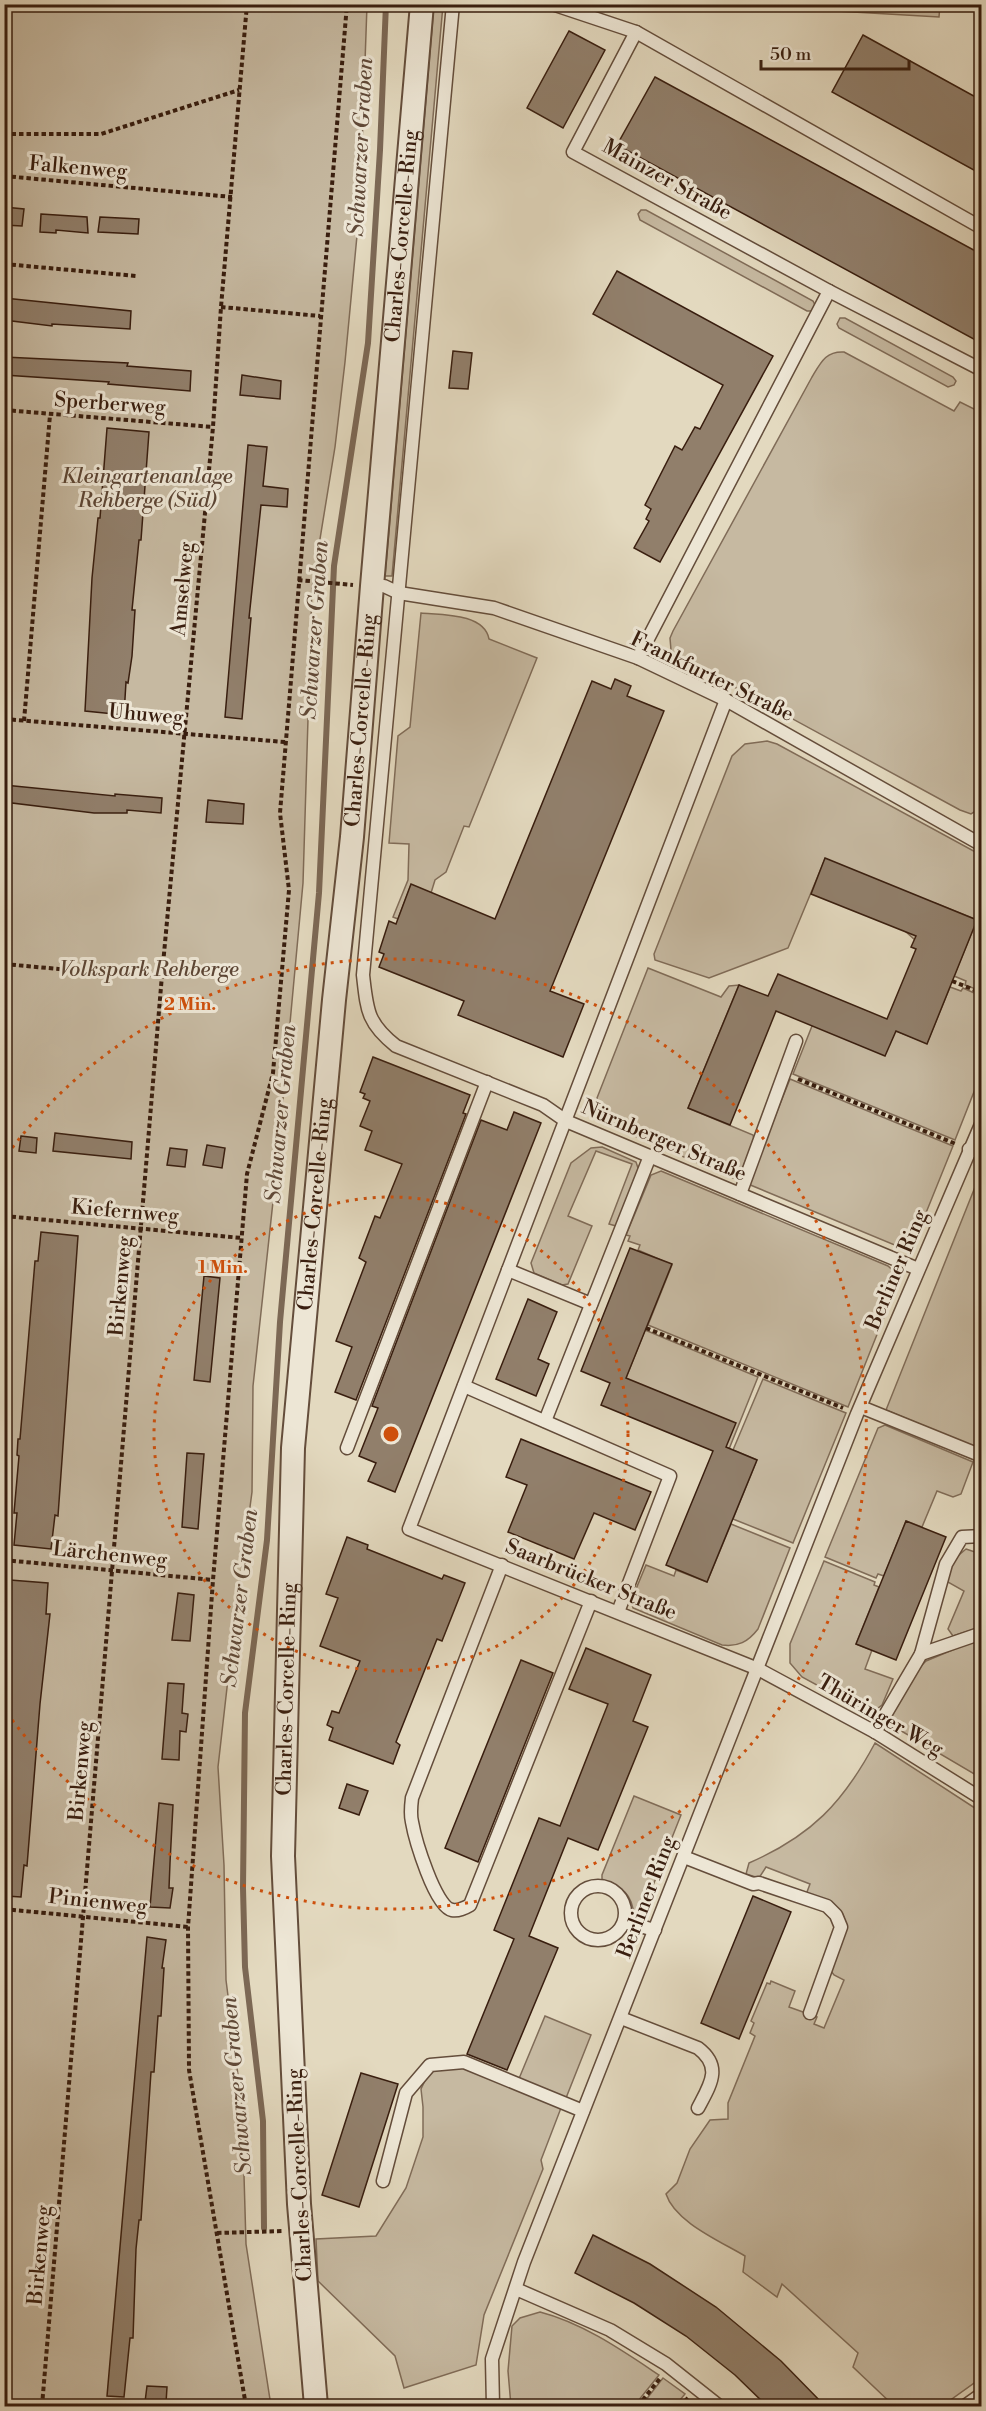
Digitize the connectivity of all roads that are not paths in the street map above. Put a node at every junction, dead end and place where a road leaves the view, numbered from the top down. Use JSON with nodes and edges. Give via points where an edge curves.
{"nodes":[{"id":1,"x":422,"y":4,"type":"edge"},
{"id":2,"x":453,"y":4,"type":"edge"},
{"id":3,"x":552,"y":4,"type":"edge"},
{"id":4,"x":636,"y":32,"type":"junction"},
{"id":5,"x":981,"y":228,"type":"edge"},
{"id":6,"x":829,"y":291,"type":"junction"},
{"id":7,"x":981,"y":370,"type":"edge"},
{"id":8,"x":372,"y":586,"type":"junction"},
{"id":9,"x":399,"y":593,"type":"junction"},
{"id":10,"x":638,"y":658,"type":"junction"},
{"id":11,"x":726,"y":700,"type":"junction"},
{"id":12,"x":981,"y":845,"type":"edge"},
{"id":13,"x":796,"y":1041,"type":"dead end"},
{"id":14,"x":487,"y":1082,"type":"junction"},
{"id":15,"x":566,"y":1121,"type":"junction"},
{"id":16,"x":981,"y":1122,"type":"edge"},
{"id":17,"x":969,"y":1149,"type":"junction"},
{"id":18,"x":981,"y":1154,"type":"edge"},
{"id":19,"x":650,"y":1156,"type":"junction"},
{"id":20,"x":740,"y":1194,"type":"junction"},
{"id":21,"x":918,"y":1269,"type":"junction"},
{"id":22,"x":508,"y":1270,"type":"junction"},
{"id":23,"x":591,"y":1304,"type":"junction"},
{"id":24,"x":464,"y":1386,"type":"junction"},
{"id":25,"x":859,"y":1411,"type":"junction"},
{"id":26,"x":545,"y":1421,"type":"junction"},
{"id":27,"x":347,"y":1448,"type":"dead end"},
{"id":28,"x":981,"y":1456,"type":"edge"},
{"id":29,"x":981,"y":1536,"type":"edge"},
{"id":30,"x":501,"y":1565,"type":"junction"},
{"id":31,"x":591,"y":1601,"type":"junction"},
{"id":32,"x":618,"y":1612,"type":"junction"},
{"id":33,"x":981,"y":1633,"type":"edge"},
{"id":34,"x":921,"y":1654,"type":"junction"},
{"id":35,"x":758,"y":1669,"type":"junction"},
{"id":36,"x":875,"y":1732,"type":"junction"},
{"id":37,"x":981,"y":1799,"type":"edge"},
{"id":38,"x":684,"y":1857,"type":"junction"},
{"id":39,"x":624,"y":1922,"type":"junction"},
{"id":40,"x":655,"y":1930,"type":"junction"},
{"id":41,"x":810,"y":2013,"type":"dead end"},
{"id":42,"x":621,"y":2018,"type":"junction"},
{"id":43,"x":698,"y":2108,"type":"dead end"},
{"id":44,"x":583,"y":2111,"type":"junction"},
{"id":45,"x":383,"y":2181,"type":"dead end"},
{"id":46,"x":516,"y":2289,"type":"junction"},
{"id":47,"x":981,"y":2394,"type":"edge"},
{"id":48,"x":316,"y":2406,"type":"edge"},
{"id":49,"x":493,"y":2406,"type":"edge"},
{"id":50,"x":719,"y":2406,"type":"edge"},
{"id":51,"x":965,"y":2406,"type":"edge"}],
"edges":[{"from":1,"to":8,"type":"street","name":"Charles-Corcelle-Ring"},
{"from":2,"to":9,"type":"lane"},
{"from":3,"to":4,"type":"lane"},
{"from":4,"to":5,"type":"lane"},
{"from":4,"to":6,"type":"lane","name":"Mainzer Straße","via":[[573,152]]},
{"from":6,"to":7,"type":"lane","name":"Mainzer Straße"},
{"from":6,"to":10,"type":"lane"},
{"from":8,"to":9,"type":"lane","name":"Frankfurter Straße","via":[[384,586]]},
{"from":8,"to":48,"type":"street","name":"Charles-Corcelle-Ring","via":[[293,1448],[283,1856],[302,2231]]},
{"from":9,"to":10,"type":"lane","name":"Frankfurter Straße","via":[[494,608]]},
{"from":9,"to":14,"type":"lane","name":"Nürnberger Straße","via":[[363,975],[367,1010],[379,1033],[396,1046]]},
{"from":10,"to":11,"type":"lane","name":"Frankfurter Straße"},
{"from":11,"to":12,"type":"lane","name":"Frankfurter Straße"},
{"from":11,"to":15,"type":"lane"},
{"from":13,"to":20,"type":"lane"},
{"from":14,"to":15,"type":"lane","name":"Nürnberger Straße","via":[[543,1105]]},
{"from":14,"to":27,"type":"lane"},
{"from":15,"to":19,"type":"lane","name":"Nürnberger Straße"},
{"from":15,"to":22,"type":"lane"},
{"from":16,"to":17,"type":"lane","name":"Berliner Ring"},
{"from":17,"to":18,"type":"lane"},
{"from":17,"to":21,"type":"lane","name":"Berliner Ring"},
{"from":19,"to":20,"type":"lane","name":"Nürnberger Straße"},
{"from":19,"to":23,"type":"lane"},
{"from":20,"to":21,"type":"lane","name":"Nürnberger Straße"},
{"from":21,"to":25,"type":"lane","name":"Berliner Ring"},
{"from":22,"to":23,"type":"lane"},
{"from":22,"to":24,"type":"lane"},
{"from":23,"to":26,"type":"lane"},
{"from":24,"to":26,"type":"lane"},
{"from":24,"to":30,"type":"lane","name":"Saarbrücker Straße","via":[[409,1529]]},
{"from":25,"to":28,"type":"lane"},
{"from":25,"to":35,"type":"lane","name":"Berliner Ring"},
{"from":26,"to":32,"type":"lane","via":[[670,1476]]},
{"from":29,"to":34,"type":"lane","via":[[962,1537],[946,1564]]},
{"from":30,"to":31,"type":"lane","name":"Saarbrücker Straße"},
{"from":30,"to":31,"type":"lane","via":[[410,1810],[434,1890],[452,1910],[470,1905]]},
{"from":31,"to":32,"type":"lane","name":"Saarbrücker Straße"},
{"from":32,"to":35,"type":"lane","name":"Saarbrücker Straße"},
{"from":33,"to":34,"type":"lane"},
{"from":34,"to":36,"type":"lane"},
{"from":35,"to":36,"type":"lane","name":"Thüringer Weg"},
{"from":35,"to":38,"type":"lane","name":"Berliner Ring"},
{"from":36,"to":37,"type":"lane","name":"Thüringer Weg"},
{"from":38,"to":40,"type":"lane","name":"Berliner Ring"},
{"from":38,"to":41,"type":"lane","via":[[753,1884],[827,1906],[836,1915],[841,1927]]},
{"from":39,"to":39,"type":"lane","via":[[624,1903],[609,1888],[588,1887],[573,1902],[573,1923],[588,1938],[609,1938]]},
{"from":39,"to":40,"type":"lane"},
{"from":40,"to":42,"type":"lane","name":"Berliner Ring"},
{"from":42,"to":43,"type":"lane","via":[[706,2054],[711,2061],[712,2080]]},
{"from":42,"to":44,"type":"lane","name":"Berliner Ring"},
{"from":44,"to":45,"type":"lane","via":[[464,2062],[430,2065],[406,2093]]},
{"from":44,"to":46,"type":"lane","name":"Berliner Ring"},
{"from":46,"to":49,"type":"lane","name":"Berliner Ring","via":[[492,2359]]},
{"from":46,"to":50,"type":"lane","via":[[610,2330],[669,2367]]},
{"from":47,"to":51,"type":"lane"}]}
